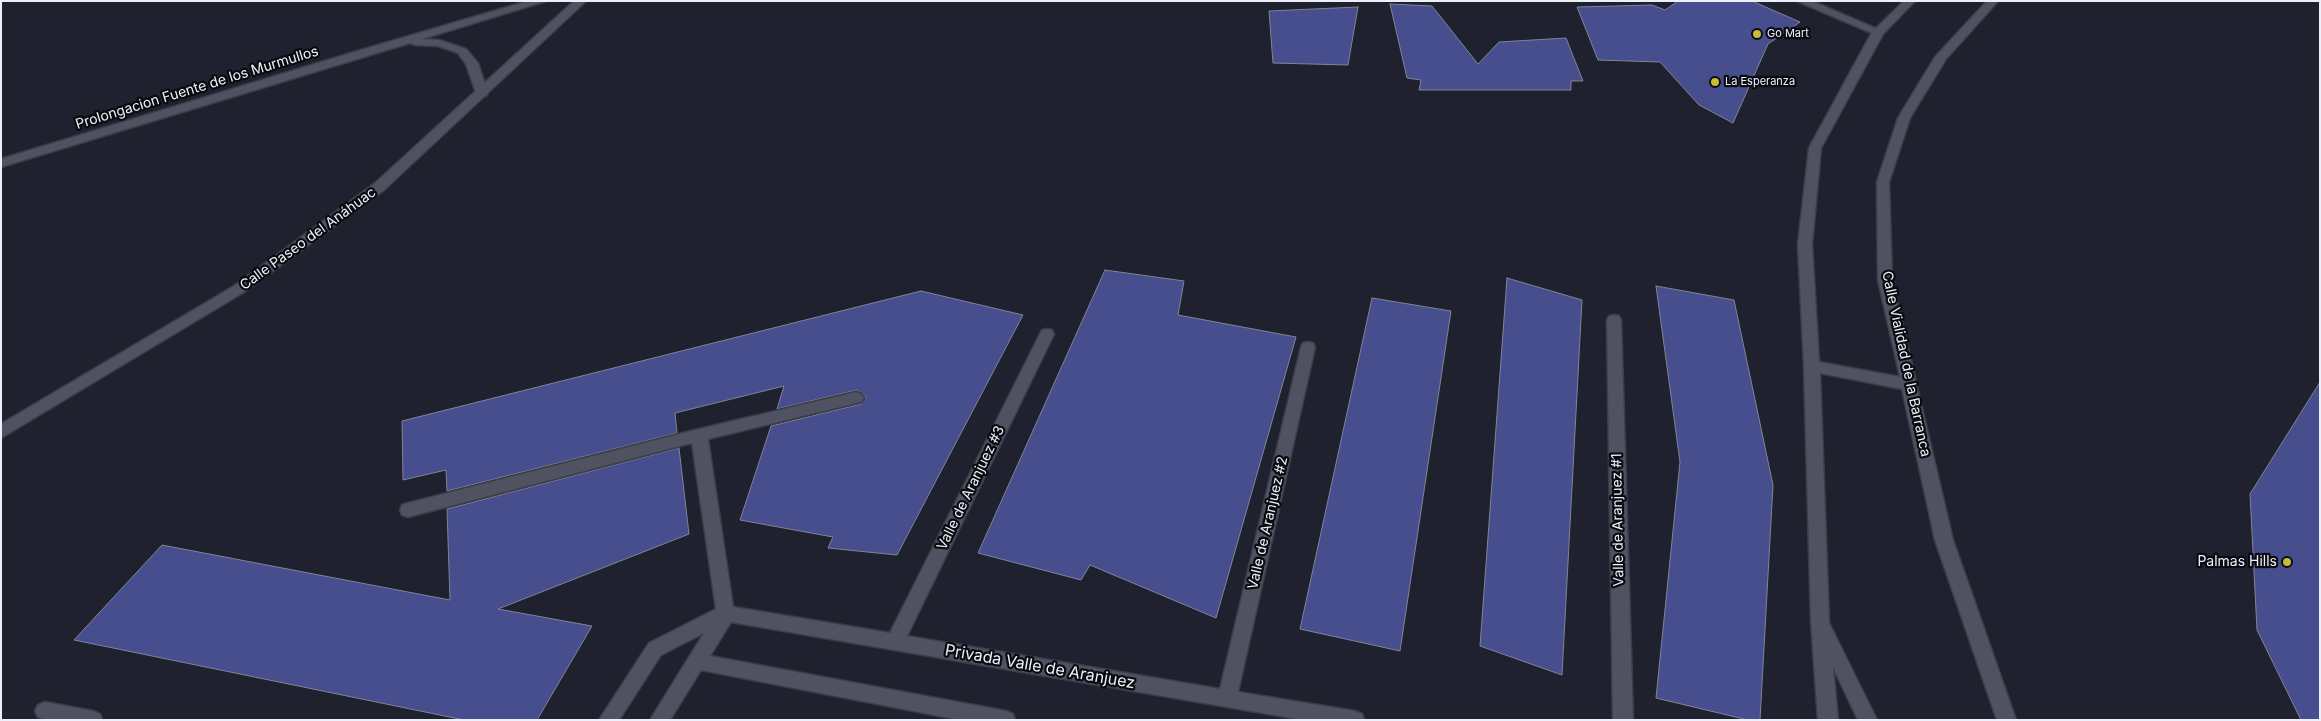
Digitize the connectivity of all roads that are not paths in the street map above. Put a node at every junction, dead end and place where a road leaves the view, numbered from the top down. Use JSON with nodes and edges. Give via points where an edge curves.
{"nodes":[{"id":1,"x":541,"y":1,"type":"edge"},
{"id":2,"x":581,"y":1,"type":"edge"},
{"id":3,"x":1802,"y":1,"type":"edge"},
{"id":4,"x":1910,"y":1,"type":"edge"},
{"id":5,"x":1993,"y":1,"type":"edge"},
{"id":6,"x":1878,"y":32,"type":"junction"},
{"id":7,"x":401,"y":42,"type":"junction"},
{"id":8,"x":482,"y":93,"type":"junction"},
{"id":9,"x":1,"y":163,"type":"edge"},
{"id":10,"x":1614,"y":320,"type":"dead end"},
{"id":11,"x":1047,"y":334,"type":"dead end"},
{"id":12,"x":1308,"y":347,"type":"dead end"},
{"id":13,"x":1812,"y":366,"type":"junction"},
{"id":14,"x":1910,"y":386,"type":"junction"},
{"id":15,"x":856,"y":398,"type":"dead end"},
{"id":16,"x":1,"y":432,"type":"edge"},
{"id":17,"x":700,"y":434,"type":"junction"},
{"id":18,"x":408,"y":510,"type":"dead end"},
{"id":19,"x":726,"y":613,"type":"junction"},
{"id":20,"x":1820,"y":621,"type":"junction"},
{"id":21,"x":895,"y":642,"type":"junction"},
{"id":22,"x":696,"y":661,"type":"junction"},
{"id":23,"x":1227,"y":698,"type":"junction"},
{"id":24,"x":45,"y":711,"type":"dead end"},
{"id":25,"x":93,"y":720,"type":"edge"},
{"id":26,"x":608,"y":720,"type":"edge"},
{"id":27,"x":659,"y":720,"type":"edge"},
{"id":28,"x":1006,"y":720,"type":"edge"},
{"id":29,"x":1355,"y":720,"type":"edge"},
{"id":30,"x":1623,"y":720,"type":"edge"},
{"id":31,"x":1828,"y":720,"type":"edge"},
{"id":32,"x":1868,"y":720,"type":"edge"},
{"id":33,"x":2007,"y":720,"type":"edge"}],
"edges":[{"from":1,"to":7,"type":"street","name":"Prolongacion Fuente de los Murmullos"},
{"from":2,"to":8,"type":"street","name":"Calle Paseo del Anáhuac"},
{"from":3,"to":6,"type":"street"},
{"from":4,"to":6,"type":"street"},
{"from":5,"to":14,"type":"street","name":"Calle Vialidad de la Barranca","via":[[1941,57],[1904,118],[1883,182],[1885,280]]},
{"from":6,"to":13,"type":"street","via":[[1815,148],[1805,244]]},
{"from":7,"to":8,"type":"street","name":"Prolongacion Fuente de los Murmullos","via":[[439,43],[462,51],[472,63]]},
{"from":7,"to":9,"type":"street","name":"Prolongacion Fuente de los Murmullos"},
{"from":8,"to":16,"type":"street","name":"Calle Paseo del Anáhuac","via":[[379,187],[239,289]]},
{"from":10,"to":30,"type":"street","name":"Valle de Aranjuez #1"},
{"from":11,"to":21,"type":"street","name":"Valle de Aranjuez #3"},
{"from":12,"to":23,"type":"street","name":"Valle de Aranjuez #2"},
{"from":13,"to":14,"type":"street"},
{"from":13,"to":20,"type":"street"},
{"from":14,"to":33,"type":"street","name":"Calle Vialidad de la Barranca","via":[[1944,540]]},
{"from":15,"to":17,"type":"street"},
{"from":17,"to":18,"type":"street"},
{"from":17,"to":19,"type":"street"},
{"from":19,"to":21,"type":"street","name":"Privada Valle de Aranjuez"},
{"from":19,"to":22,"type":"street"},
{"from":19,"to":26,"type":"street","via":[[655,649]]},
{"from":20,"to":31,"type":"street"},
{"from":20,"to":32,"type":"street"},
{"from":21,"to":23,"type":"street","name":"Privada Valle de Aranjuez"},
{"from":22,"to":27,"type":"street"},
{"from":22,"to":28,"type":"street"},
{"from":23,"to":29,"type":"street","name":"Privada Valle de Aranjuez"},
{"from":24,"to":25,"type":"street"}]}
